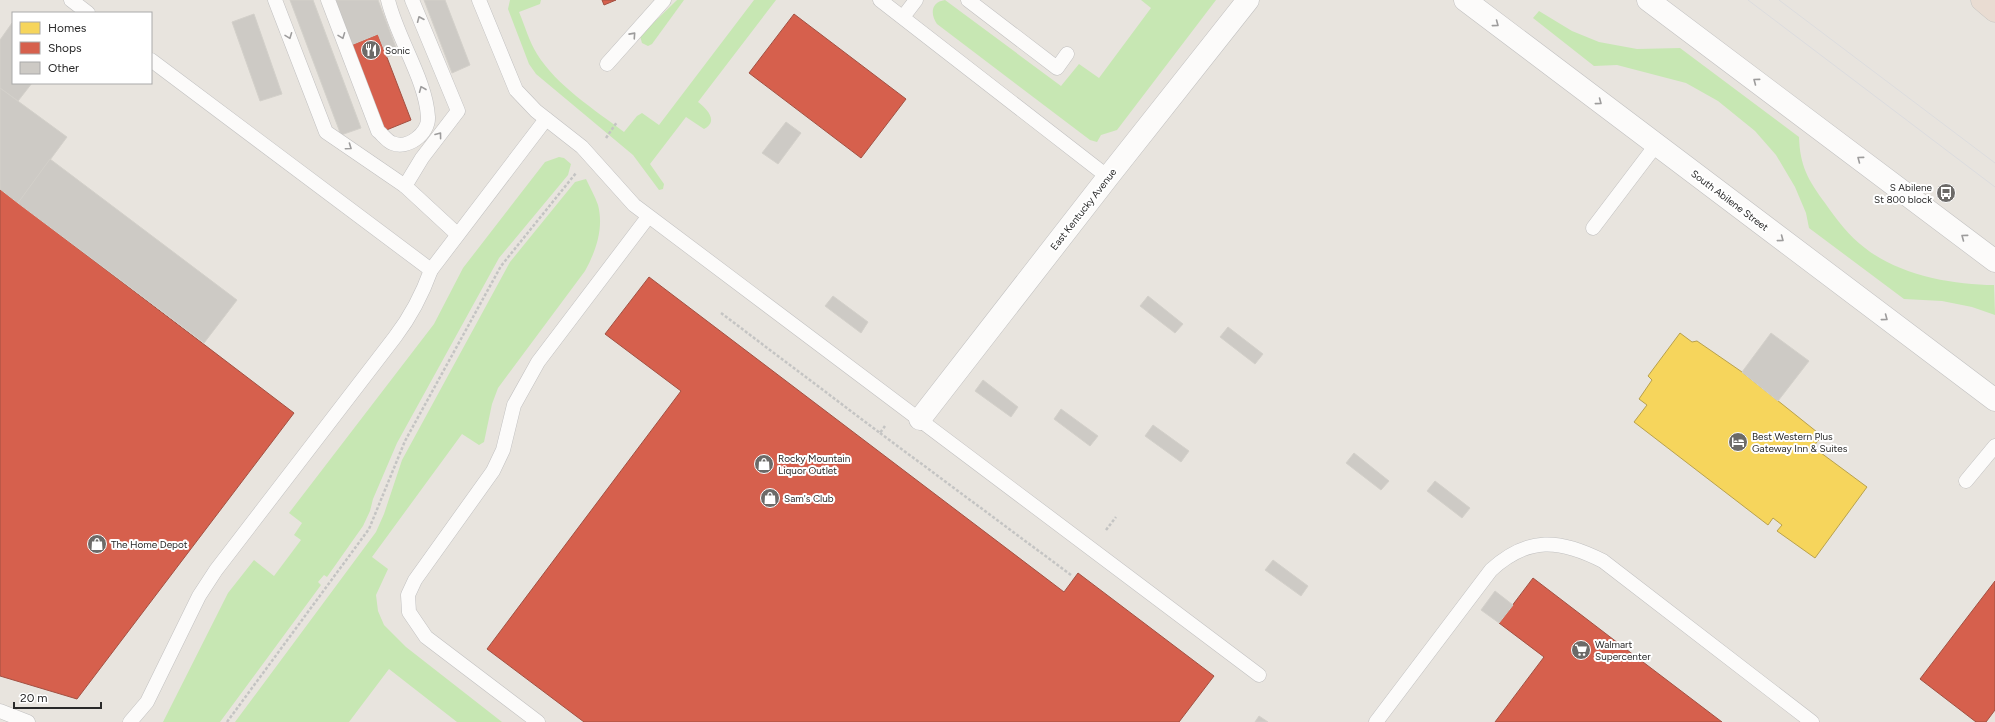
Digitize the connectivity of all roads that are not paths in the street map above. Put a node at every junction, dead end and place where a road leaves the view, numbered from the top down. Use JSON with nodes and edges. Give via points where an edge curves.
{"nodes":[{"id":1,"x":71,"y":0,"type":"edge"},
{"id":2,"x":275,"y":0,"type":"edge"},
{"id":3,"x":328,"y":0,"type":"edge"},
{"id":4,"x":388,"y":0,"type":"edge"},
{"id":5,"x":412,"y":0,"type":"edge"},
{"id":6,"x":479,"y":0,"type":"edge"},
{"id":7,"x":664,"y":0,"type":"edge"},
{"id":8,"x":880,"y":0,"type":"edge"},
{"id":9,"x":916,"y":0,"type":"edge"},
{"id":10,"x":968,"y":0,"type":"edge"},
{"id":11,"x":1248,"y":0,"type":"edge"},
{"id":12,"x":1465,"y":0,"type":"edge"},
{"id":13,"x":1648,"y":0,"type":"edge"},
{"id":14,"x":1982,"y":0,"type":"edge"},
{"id":15,"x":1995,"y":11,"type":"edge"},
{"id":16,"x":87,"y":12,"type":"edge"},
{"id":17,"x":903,"y":17,"type":"junction"},
{"id":18,"x":1067,"y":54,"type":"dead end"},
{"id":19,"x":152,"y":61,"type":"edge"},
{"id":20,"x":607,"y":64,"type":"dead end"},
{"id":21,"x":546,"y":119,"type":"junction"},
{"id":22,"x":1656,"y":145,"type":"junction"},
{"id":23,"x":1108,"y":177,"type":"junction"},
{"id":24,"x":405,"y":186,"type":"junction"},
{"id":25,"x":648,"y":217,"type":"junction"},
{"id":26,"x":1594,"y":228,"type":"dead end"},
{"id":27,"x":457,"y":234,"type":"junction"},
{"id":28,"x":1995,"y":261,"type":"edge"},
{"id":29,"x":431,"y":270,"type":"junction"},
{"id":30,"x":1995,"y":400,"type":"edge"},
{"id":31,"x":920,"y":420,"type":"junction"},
{"id":32,"x":1995,"y":446,"type":"edge"},
{"id":33,"x":1966,"y":481,"type":"dead end"},
{"id":34,"x":1259,"y":676,"type":"dead end"},
{"id":35,"x":0,"y":711,"type":"edge"},
{"id":36,"x":28,"y":722,"type":"edge"},
{"id":37,"x":130,"y":722,"type":"edge"},
{"id":38,"x":538,"y":722,"type":"edge"},
{"id":39,"x":1376,"y":722,"type":"edge"},
{"id":40,"x":1812,"y":722,"type":"edge"}],
"edges":[{"from":1,"to":16,"type":"lane"},
{"from":2,"to":24,"type":"lane","one_way":true,"via":[[326,132]]},
{"from":3,"to":4,"type":"lane","one_way":true,"via":[[378,131],[392,143],[404,144],[417,140],[428,118],[425,97]]},
{"from":24,"to":5,"type":"lane","one_way":true,"via":[[422,158],[458,111]]},
{"from":6,"to":21,"type":"lane","via":[[516,90],[525,102]]},
{"from":20,"to":7,"type":"lane","one_way":true},
{"from":8,"to":17,"type":"lane"},
{"from":9,"to":17,"type":"lane"},
{"from":10,"to":18,"type":"lane","via":[[1057,68]]},
{"from":11,"to":23,"type":"main road","name":"East Kentucky Avenue"},
{"from":12,"to":22,"type":"main road","name":"South Abilene Street","one_way":true},
{"from":28,"to":13,"type":"main road","one_way":true},
{"from":14,"to":15,"type":"highway"},
{"from":17,"to":23,"type":"lane"},
{"from":19,"to":29,"type":"lane"},
{"from":21,"to":25,"type":"lane","via":[[582,147],[620,191]]},
{"from":21,"to":27,"type":"lane"},
{"from":22,"to":26,"type":"lane"},
{"from":22,"to":30,"type":"main road","name":"South Abilene Street","one_way":true},
{"from":23,"to":31,"type":"main road","name":"East Kentucky Avenue"},
{"from":24,"to":27,"type":"lane"},
{"from":25,"to":31,"type":"lane"},
{"from":25,"to":38,"type":"lane","via":[[538,362],[514,405],[503,450],[492,471],[415,580],[408,595],[409,612],[426,637]]},
{"from":27,"to":29,"type":"lane"},
{"from":29,"to":37,"type":"lane","via":[[412,314],[216,570],[199,596],[147,702]]},
{"from":31,"to":34,"type":"lane"},
{"from":32,"to":33,"type":"lane"},
{"from":35,"to":36,"type":"lane"},
{"from":39,"to":40,"type":"lane","via":[[1491,570],[1503,559],[1518,551],[1551,544],[1570,546],[1603,561]]}]}
